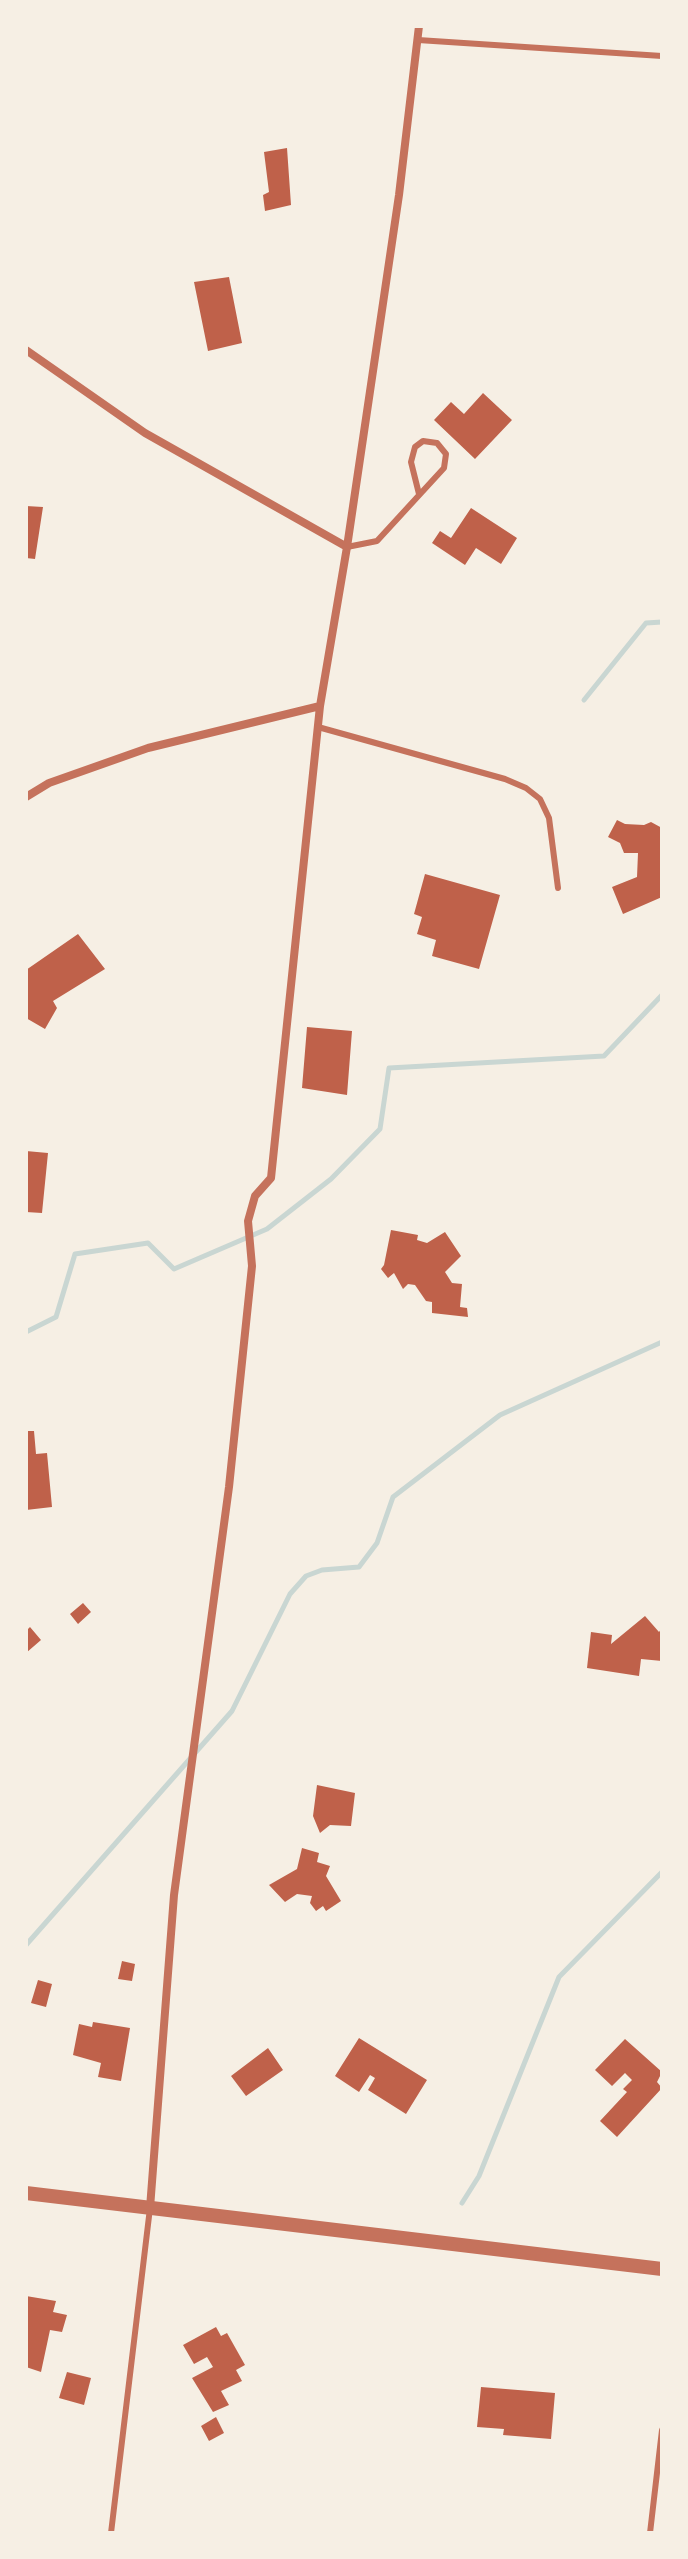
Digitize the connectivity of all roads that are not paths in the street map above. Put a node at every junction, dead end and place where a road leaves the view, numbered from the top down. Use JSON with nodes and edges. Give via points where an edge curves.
{"nodes":[{"id":1,"x":419,"y":26,"type":"edge"},
{"id":2,"x":418,"y":40,"type":"junction"},
{"id":3,"x":662,"y":56,"type":"edge"},
{"id":4,"x":26,"y":350,"type":"edge"},
{"id":5,"x":419,"y":494,"type":"junction"},
{"id":6,"x":347,"y":547,"type":"junction"},
{"id":7,"x":320,"y":706,"type":"junction"},
{"id":8,"x":318,"y":727,"type":"junction"},
{"id":9,"x":26,"y":797,"type":"edge"},
{"id":10,"x":558,"y":888,"type":"dead end"},
{"id":11,"x":26,"y":2193,"type":"edge"},
{"id":12,"x":150,"y":2208,"type":"junction"},
{"id":13,"x":662,"y":2269,"type":"edge"},
{"id":14,"x":662,"y":2430,"type":"edge"},
{"id":15,"x":111,"y":2533,"type":"edge"},
{"id":16,"x":650,"y":2533,"type":"edge"}],
"edges":[{"from":1,"to":2,"type":"street"},
{"from":2,"to":3,"type":"lane"},
{"from":2,"to":6,"type":"street"},
{"from":4,"to":6,"type":"street","via":[[145,433]]},
{"from":5,"to":5,"type":"lane","via":[[444,468],[446,454],[437,443],[423,441],[415,447],[411,462]]},
{"from":5,"to":6,"type":"lane","via":[[377,541]]},
{"from":6,"to":7,"type":"street"},
{"from":7,"to":8,"type":"street"},
{"from":7,"to":9,"type":"street","via":[[148,748],[49,783]]},
{"from":8,"to":10,"type":"lane","via":[[526,788],[540,799],[549,818]]},
{"from":8,"to":12,"type":"street","via":[[271,1178],[255,1196],[248,1221],[252,1266],[227,1502],[174,1895]]},
{"from":11,"to":12,"type":"street"},
{"from":12,"to":13,"type":"street"},
{"from":12,"to":15,"type":"lane"},
{"from":14,"to":16,"type":"lane"}]}
